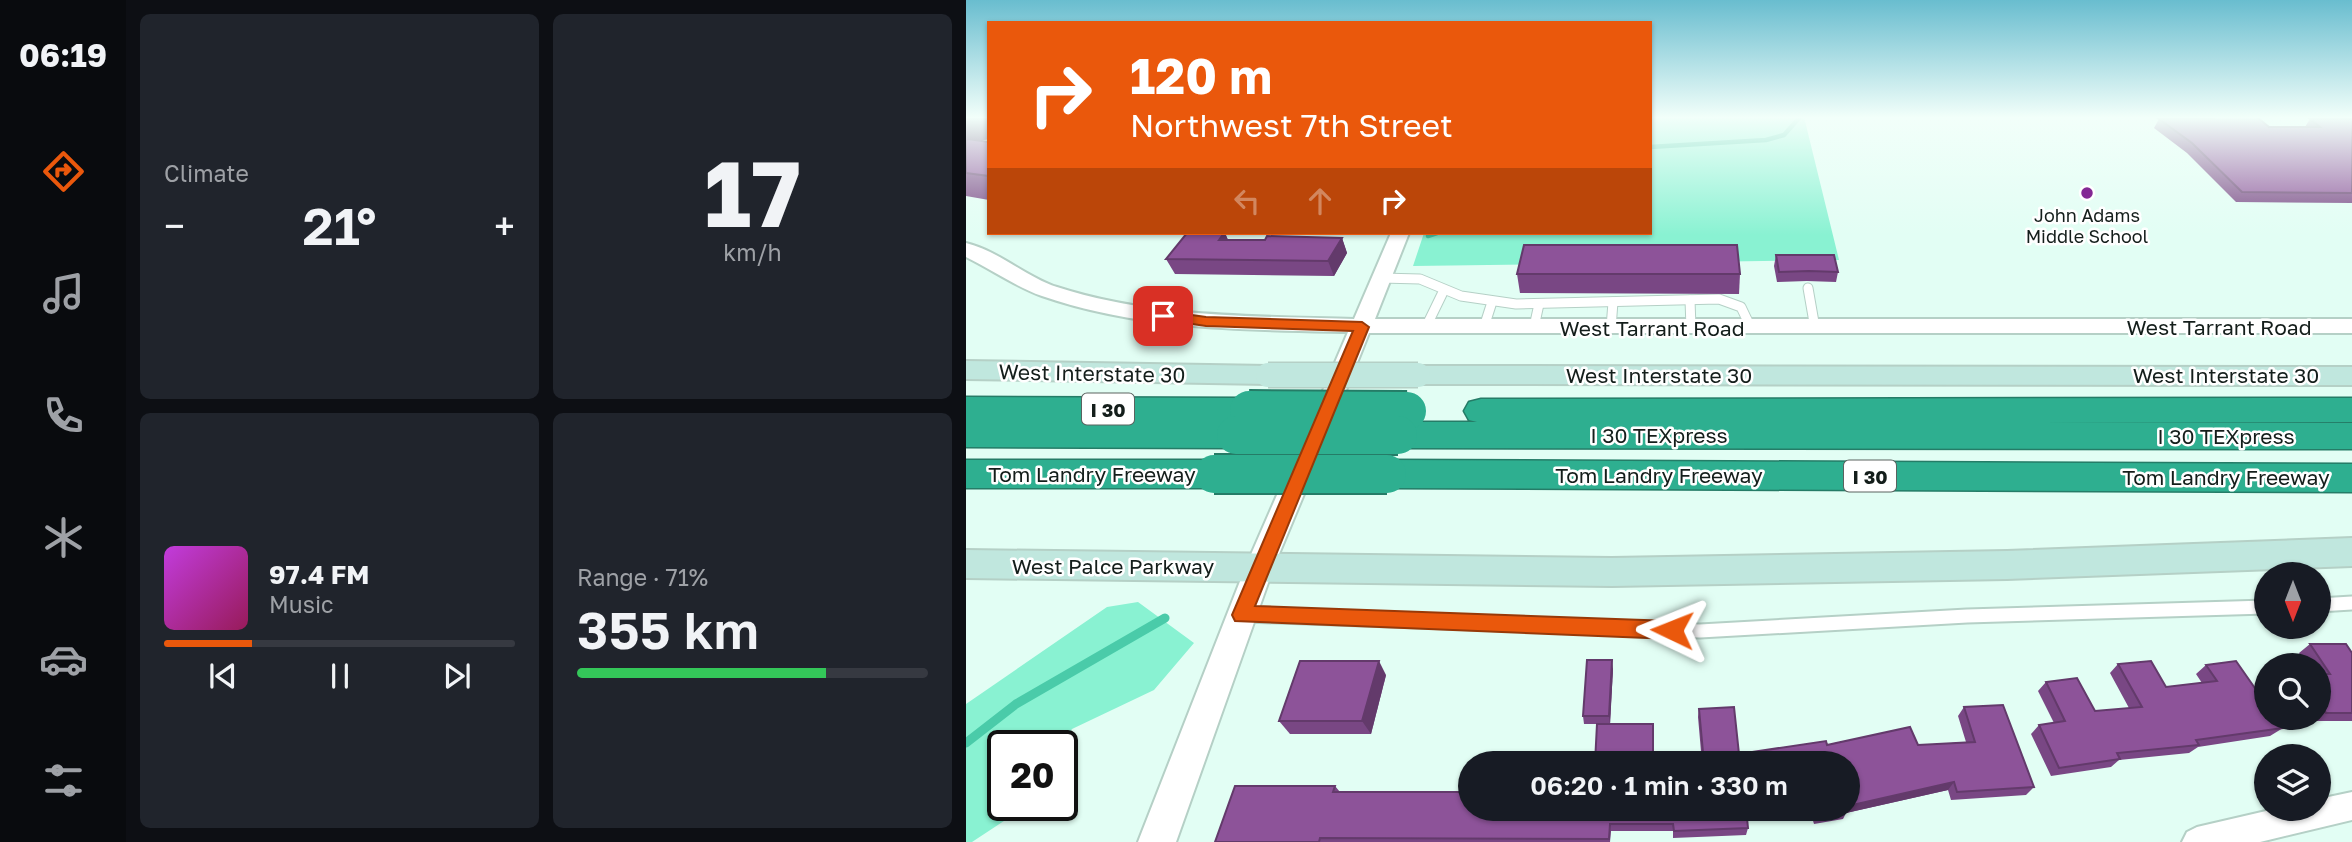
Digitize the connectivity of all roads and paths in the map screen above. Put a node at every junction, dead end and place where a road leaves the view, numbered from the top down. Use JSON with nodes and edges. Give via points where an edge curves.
{"nodes":[{"id":1,"x":1399,"y":235,"type":"edge"},
{"id":2,"x":966,"y":249,"type":"edge"},
{"id":3,"x":1381,"y":278,"type":"junction"},
{"id":4,"x":1808,"y":288,"type":"dead end"},
{"id":5,"x":1444,"y":290,"type":"junction"},
{"id":6,"x":1690,"y":300,"type":"junction"},
{"id":7,"x":1492,"y":302,"type":"junction"},
{"id":8,"x":1613,"y":302,"type":"junction"},
{"id":9,"x":1539,"y":304,"type":"junction"},
{"id":10,"x":2352,"y":326,"type":"edge"},
{"id":11,"x":1362,"y":327,"type":"junction"},
{"id":12,"x":1426,"y":327,"type":"junction"},
{"id":13,"x":1484,"y":327,"type":"junction"},
{"id":14,"x":1534,"y":327,"type":"junction"},
{"id":15,"x":1611,"y":328,"type":"junction"},
{"id":16,"x":1691,"y":328,"type":"junction"},
{"id":17,"x":1751,"y":328,"type":"junction"},
{"id":18,"x":1815,"y":328,"type":"junction"},
{"id":19,"x":966,"y":370,"type":"edge"},
{"id":20,"x":2352,"y":376,"type":"edge"},
{"id":21,"x":966,"y":409,"type":"edge"},
{"id":22,"x":2352,"y":410,"type":"edge"},
{"id":23,"x":1243,"y":423,"type":"junction"},
{"id":24,"x":1402,"y":423,"type":"junction"},
{"id":25,"x":966,"y":434,"type":"edge"},
{"id":26,"x":2352,"y":436,"type":"edge"},
{"id":27,"x":966,"y":474,"type":"edge"},
{"id":28,"x":1011,"y":475,"type":"junction"},
{"id":29,"x":2352,"y":478,"type":"edge"},
{"id":30,"x":966,"y":485,"type":"edge"},
{"id":31,"x":2352,"y":552,"type":"edge"},
{"id":32,"x":966,"y":564,"type":"edge"},
{"id":33,"x":1260,"y":566,"type":"junction"},
{"id":34,"x":2352,"y":603,"type":"edge"},
{"id":35,"x":2331,"y":604,"type":"edge"},
{"id":36,"x":2254,"y":607,"type":"edge"},
{"id":37,"x":1242,"y":615,"type":"junction"},
{"id":38,"x":2352,"y":806,"type":"edge"},
{"id":39,"x":1157,"y":842,"type":"edge"},
{"id":40,"x":2197,"y":842,"type":"edge"}],
"edges":[{"from":1,"to":3,"type":"street"},
{"from":2,"to":11,"type":"street","name":"West Tarrant Road","via":[[1048,291],[1120,309],[1206,322]]},
{"from":3,"to":5,"type":"lane","via":[[1420,279]]},
{"from":3,"to":11,"type":"street"},
{"from":4,"to":18,"type":"lane"},
{"from":5,"to":7,"type":"lane"},
{"from":5,"to":12,"type":"lane"},
{"from":6,"to":8,"type":"lane"},
{"from":6,"to":16,"type":"lane"},
{"from":6,"to":17,"type":"lane","via":[[1738,303],[1746,309]]},
{"from":7,"to":9,"type":"lane"},
{"from":7,"to":13,"type":"lane"},
{"from":8,"to":9,"type":"lane"},
{"from":8,"to":15,"type":"lane"},
{"from":9,"to":14,"type":"lane"},
{"from":10,"to":18,"type":"street","name":"West Tarrant Road"},
{"from":11,"to":12,"type":"street","name":"West Tarrant Road"},
{"from":11,"to":33,"type":"street"},
{"from":12,"to":13,"type":"street","name":"West Tarrant Road"},
{"from":13,"to":14,"type":"street","name":"West Tarrant Road"},
{"from":14,"to":15,"type":"street","name":"West Tarrant Road"},
{"from":15,"to":16,"type":"street","name":"West Tarrant Road"},
{"from":16,"to":17,"type":"street","name":"West Tarrant Road"},
{"from":17,"to":18,"type":"street","name":"West Tarrant Road"},
{"from":19,"to":20,"type":"main road","name":"West Interstate 30","bridge":true,"via":[[1269,375]]},
{"from":21,"to":23,"type":"highway","number":"I 30"},
{"from":22,"to":24,"type":"highway"},
{"from":23,"to":24,"type":"highway","name":"I 30 TEXpress","bridge":true},
{"from":23,"to":25,"type":"highway","name":"I 30 TEXpress"},
{"from":24,"to":26,"type":"highway","name":"I 30 TEXpress"},
{"from":27,"to":28,"type":"highway","name":"Tom Landry Freeway","number":"I 30"},
{"from":28,"to":29,"type":"highway","name":"Tom Landry Freeway","number":"I 30","bridge":true},
{"from":28,"to":30,"type":"highway"},
{"from":31,"to":33,"type":"main road","via":[[2007,565],[1612,572]]},
{"from":32,"to":33,"type":"main road","name":"West Palce Parkway"},
{"from":33,"to":37,"type":"street"},
{"from":34,"to":35,"type":"lane"},
{"from":36,"to":37,"type":"lane","via":[[1967,616],[1700,631]]},
{"from":37,"to":39,"type":"street"},
{"from":38,"to":40,"type":"street"}]}
